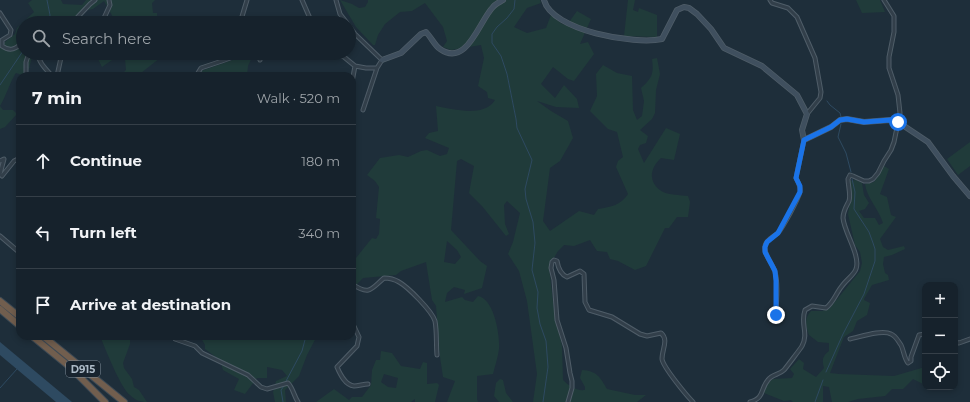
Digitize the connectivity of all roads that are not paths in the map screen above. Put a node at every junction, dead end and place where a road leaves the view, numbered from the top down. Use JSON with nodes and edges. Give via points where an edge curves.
{"nodes":[{"id":1,"x":95,"y":0,"type":"edge"},
{"id":2,"x":109,"y":0,"type":"edge"},
{"id":3,"x":247,"y":0,"type":"edge"},
{"id":4,"x":302,"y":0,"type":"edge"},
{"id":5,"x":336,"y":0,"type":"edge"},
{"id":6,"x":503,"y":0,"type":"edge"},
{"id":7,"x":544,"y":0,"type":"edge"},
{"id":8,"x":770,"y":0,"type":"edge"},
{"id":9,"x":884,"y":0,"type":"edge"},
{"id":10,"x":0,"y":13,"type":"edge"},
{"id":11,"x":79,"y":16,"type":"edge"},
{"id":12,"x":105,"y":16,"type":"edge"},
{"id":13,"x":242,"y":16,"type":"edge"},
{"id":14,"x":309,"y":16,"type":"edge"},
{"id":15,"x":342,"y":16,"type":"edge"},
{"id":16,"x":356,"y":35,"type":"edge"},
{"id":17,"x":16,"y":49,"type":"edge"},
{"id":18,"x":27,"y":60,"type":"edge"},
{"id":19,"x":40,"y":60,"type":"edge"},
{"id":20,"x":60,"y":60,"type":"edge"},
{"id":21,"x":348,"y":60,"type":"edge"},
{"id":22,"x":382,"y":60,"type":"junction"},
{"id":23,"x":222,"y":61,"type":"edge"},
{"id":24,"x":355,"y":66,"type":"junction"},
{"id":25,"x":377,"y":68,"type":"junction"},
{"id":26,"x":26,"y":72,"type":"edge"},
{"id":27,"x":48,"y":72,"type":"edge"},
{"id":28,"x":58,"y":72,"type":"edge"},
{"id":29,"x":198,"y":72,"type":"edge"},
{"id":30,"x":354,"y":72,"type":"edge"},
{"id":31,"x":363,"y":110,"type":"dead end"},
{"id":32,"x":807,"y":114,"type":"junction"},
{"id":33,"x":898,"y":122,"type":"junction"},
{"id":34,"x":804,"y":140,"type":"junction"},
{"id":35,"x":16,"y":160,"type":"edge"},
{"id":36,"x":0,"y":161,"type":"edge"},
{"id":37,"x":970,"y":196,"type":"edge"},
{"id":38,"x":0,"y":236,"type":"edge"},
{"id":39,"x":16,"y":250,"type":"edge"},
{"id":40,"x":356,"y":286,"type":"edge"},
{"id":41,"x":0,"y":301,"type":"edge"},
{"id":42,"x":0,"y":309,"type":"edge"},
{"id":43,"x":16,"y":314,"type":"edge"},
{"id":44,"x":776,"y":315,"type":"dead end"},
{"id":45,"x":16,"y":323,"type":"edge"},
{"id":46,"x":356,"y":331,"type":"edge"},
{"id":47,"x":922,"y":334,"type":"edge"},
{"id":48,"x":850,"y":339,"type":"dead end"},
{"id":49,"x":970,"y":339,"type":"edge"},
{"id":50,"x":37,"y":340,"type":"edge"},
{"id":51,"x":48,"y":340,"type":"edge"},
{"id":52,"x":179,"y":340,"type":"edge"},
{"id":53,"x":958,"y":343,"type":"edge"},
{"id":54,"x":437,"y":355,"type":"dead end"},
{"id":55,"x":368,"y":384,"type":"dead end"},
{"id":56,"x":106,"y":402,"type":"edge"},
{"id":57,"x":124,"y":402,"type":"edge"},
{"id":58,"x":298,"y":402,"type":"edge"},
{"id":59,"x":568,"y":402,"type":"edge"},
{"id":60,"x":693,"y":402,"type":"edge"},
{"id":61,"x":750,"y":402,"type":"edge"}],
"edges":[{"from":1,"to":11,"type":"street"},
{"from":2,"to":12,"type":"street","via":[[110,5]]},
{"from":3,"to":13,"type":"street"},
{"from":4,"to":14,"type":"street"},
{"from":5,"to":15,"type":"street"},
{"from":6,"to":22,"type":"street","via":[[493,7],[475,37],[460,52],[448,54],[438,48],[426,32],[402,53]]},
{"from":7,"to":32,"type":"street","via":[[545,6],[562,21],[611,37],[635,40],[662,39],[677,10],[689,8],[711,29],[724,48],[762,66],[797,95]]},
{"from":8,"to":32,"type":"street","via":[[788,8],[797,17],[814,58],[821,92],[820,98]]},
{"from":9,"to":33,"type":"street","via":[[894,16],[889,68],[898,95]]},
{"from":10,"to":17,"type":"street","via":[[10,30],[10,35],[2,40],[2,46],[10,50]]},
{"from":16,"to":22,"type":"street"},
{"from":18,"to":26,"type":"street"},
{"from":19,"to":27,"type":"street"},
{"from":20,"to":28,"type":"street"},
{"from":21,"to":24,"type":"street"},
{"from":22,"to":25,"type":"street"},
{"from":23,"to":29,"type":"street","via":[[200,68]]},
{"from":24,"to":25,"type":"street"},
{"from":24,"to":30,"type":"street"},
{"from":25,"to":31,"type":"street"},
{"from":32,"to":34,"type":"street","via":[[802,130]]},
{"from":33,"to":34,"type":"street","via":[[840,120]]},
{"from":33,"to":37,"type":"street","via":[[928,142]]},
{"from":33,"to":61,"type":"street","via":[[891,150],[878,173],[869,181],[853,176],[848,179],[849,196],[843,219],[853,245],[857,267],[855,271],[826,308],[812,306],[805,310],[802,317],[805,337],[802,346],[785,370],[767,381],[759,398]]},
{"from":34,"to":44,"type":"street","via":[[796,178],[800,192],[778,233],[765,247],[775,271]]},
{"from":35,"to":36,"type":"street","via":[[2,176],[0,174],[4,159]]},
{"from":38,"to":39,"type":"street"},
{"from":40,"to":54,"type":"street","via":[[364,291],[373,290],[384,278],[400,282],[432,314],[435,321]]},
{"from":41,"to":43,"type":"highway"},
{"from":42,"to":45,"type":"highway"},
{"from":46,"to":55,"type":"street","via":[[359,337],[356,346],[338,367],[340,375],[354,386]]},
{"from":47,"to":48,"type":"street","via":[[919,335],[911,361],[908,362],[897,338],[890,333]]},
{"from":49,"to":53,"type":"street"},
{"from":50,"to":56,"type":"highway","number":"D915","via":[[70,367]]},
{"from":51,"to":57,"type":"highway","number":"D915"},
{"from":52,"to":58,"type":"street","via":[[248,375],[261,387],[288,383]]},
{"from":59,"to":60,"type":"street","via":[[572,380],[557,320],[551,268],[554,260],[557,261],[564,276],[580,271],[584,274],[585,302],[589,310],[612,317],[640,334],[647,336],[660,333],[664,336],[662,360]]}]}
